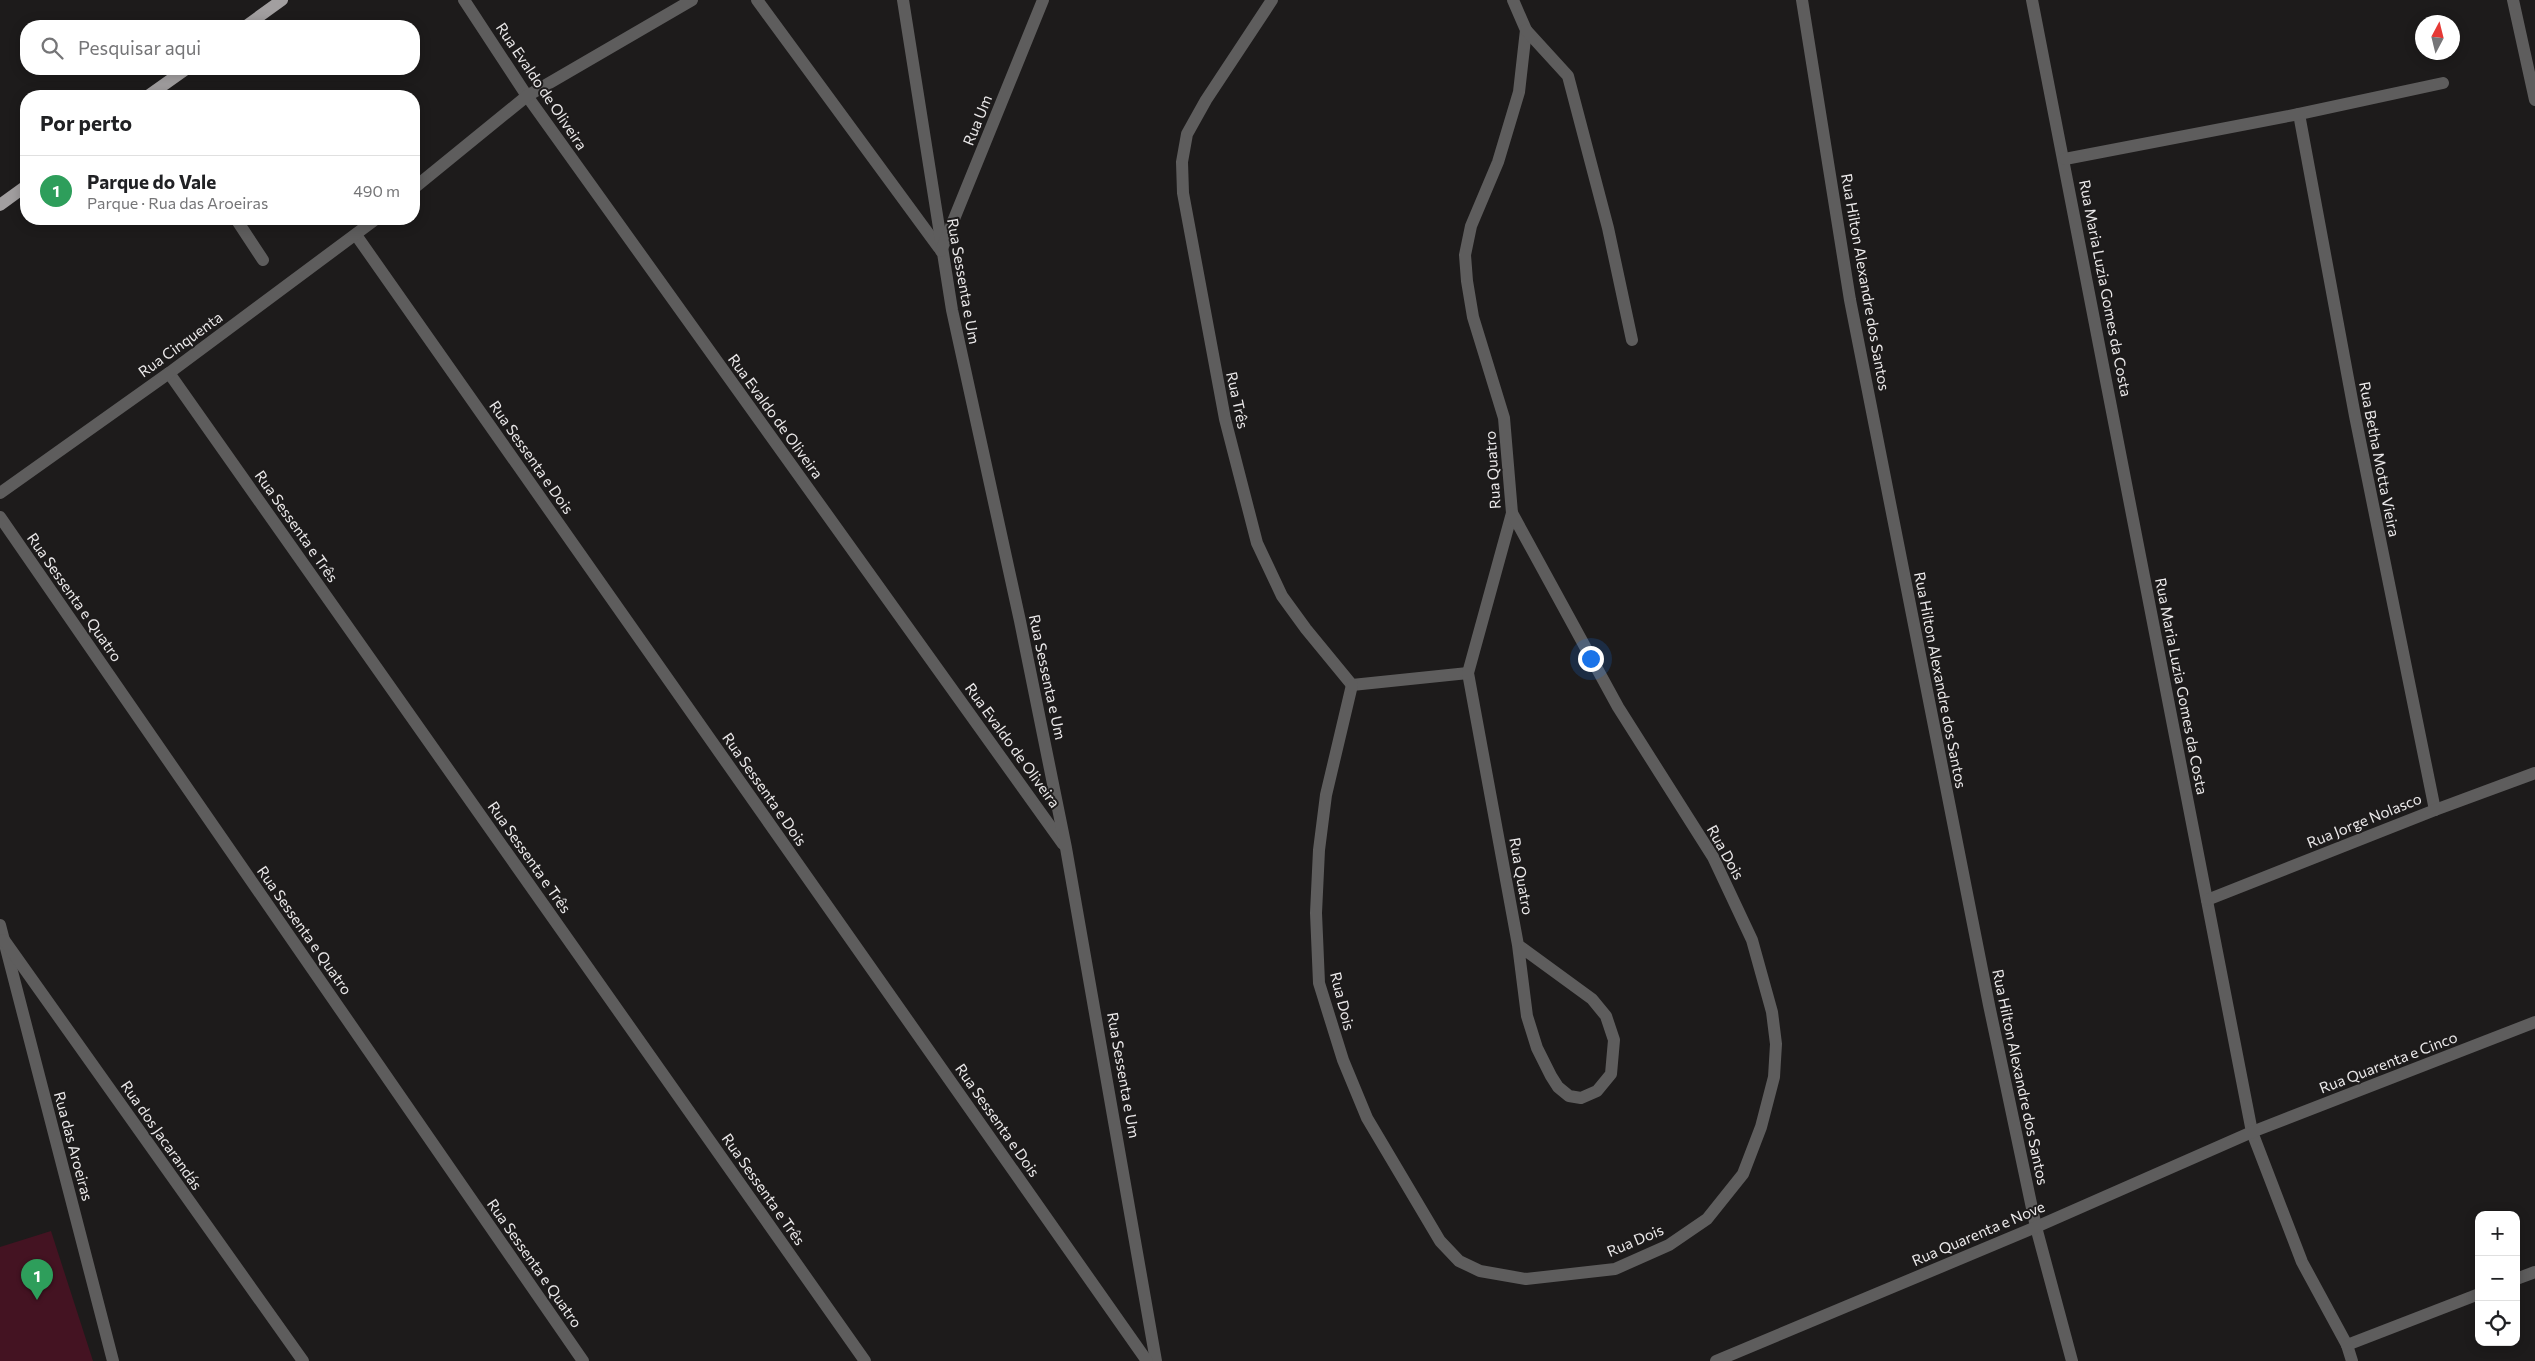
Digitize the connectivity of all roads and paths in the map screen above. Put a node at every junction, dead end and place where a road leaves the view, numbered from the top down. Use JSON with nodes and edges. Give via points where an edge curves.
{"nodes":[{"id":1,"x":282,"y":0,"type":"edge"},
{"id":2,"x":464,"y":0,"type":"edge"},
{"id":3,"x":692,"y":0,"type":"edge"},
{"id":4,"x":757,"y":0,"type":"edge"},
{"id":5,"x":903,"y":0,"type":"edge"},
{"id":6,"x":1042,"y":0,"type":"edge"},
{"id":7,"x":1272,"y":0,"type":"edge"},
{"id":8,"x":1513,"y":0,"type":"edge"},
{"id":9,"x":1802,"y":0,"type":"edge"},
{"id":10,"x":2032,"y":0,"type":"edge"},
{"id":11,"x":2513,"y":0,"type":"edge"},
{"id":12,"x":254,"y":20,"type":"edge"},
{"id":13,"x":1526,"y":30,"type":"junction"},
{"id":14,"x":178,"y":75,"type":"edge"},
{"id":15,"x":2443,"y":83,"type":"dead end"},
{"id":16,"x":159,"y":90,"type":"edge"},
{"id":17,"x":527,"y":96,"type":"junction"},
{"id":18,"x":2535,"y":100,"type":"edge"},
{"id":19,"x":2300,"y":114,"type":"junction"},
{"id":20,"x":2065,"y":159,"type":"junction"},
{"id":21,"x":420,"y":183,"type":"edge"},
{"id":22,"x":20,"y":190,"type":"edge"},
{"id":23,"x":0,"y":205,"type":"edge"},
{"id":24,"x":240,"y":225,"type":"edge"},
{"id":25,"x":368,"y":225,"type":"edge"},
{"id":26,"x":356,"y":235,"type":"junction"},
{"id":27,"x":941,"y":251,"type":"junction"},
{"id":28,"x":263,"y":260,"type":"dead end"},
{"id":29,"x":1632,"y":340,"type":"dead end"},
{"id":30,"x":169,"y":373,"type":"junction"},
{"id":31,"x":0,"y":493,"type":"edge"},
{"id":32,"x":1512,"y":513,"type":"junction"},
{"id":33,"x":0,"y":517,"type":"edge"},
{"id":34,"x":1468,"y":673,"type":"junction"},
{"id":35,"x":1352,"y":685,"type":"junction"},
{"id":36,"x":2535,"y":773,"type":"edge"},
{"id":37,"x":2435,"y":810,"type":"junction"},
{"id":38,"x":1066,"y":848,"type":"junction"},
{"id":39,"x":2207,"y":900,"type":"junction"},
{"id":40,"x":0,"y":925,"type":"edge"},
{"id":41,"x":4,"y":940,"type":"junction"},
{"id":42,"x":1518,"y":945,"type":"junction"},
{"id":43,"x":2535,"y":1022,"type":"edge"},
{"id":44,"x":2252,"y":1132,"type":"junction"},
{"id":45,"x":2036,"y":1227,"type":"junction"},
{"id":46,"x":2535,"y":1272,"type":"edge"},
{"id":47,"x":2520,"y":1278,"type":"edge"},
{"id":48,"x":2475,"y":1296,"type":"edge"},
{"id":49,"x":2347,"y":1345,"type":"junction"},
{"id":50,"x":113,"y":1361,"type":"edge"},
{"id":51,"x":303,"y":1361,"type":"edge"},
{"id":52,"x":583,"y":1361,"type":"edge"},
{"id":53,"x":865,"y":1361,"type":"edge"},
{"id":54,"x":1147,"y":1361,"type":"edge"},
{"id":55,"x":1156,"y":1361,"type":"edge"},
{"id":56,"x":1716,"y":1361,"type":"edge"},
{"id":57,"x":2072,"y":1361,"type":"edge"},
{"id":58,"x":2352,"y":1361,"type":"edge"}],
"edges":[{"from":1,"to":12,"type":"main road"},
{"from":2,"to":17,"type":"street","name":"Rua Evaldo de Oliveira"},
{"from":3,"to":17,"type":"street"},
{"from":4,"to":27,"type":"street"},
{"from":5,"to":27,"type":"street","name":"Rua Sessenta e Um"},
{"from":6,"to":27,"type":"street","name":"Rua Um"},
{"from":7,"to":35,"type":"street","name":"Rua Três","via":[[1187,134],[1182,162],[1183,193],[1225,419],[1257,543],[1282,596]]},
{"from":8,"to":13,"type":"street","name":"Rua Quatro"},
{"from":9,"to":45,"type":"street","name":"Rua Hilton Alexandre dos Santos","via":[[1850,300]]},
{"from":10,"to":20,"type":"street","name":"Rua Maria Luzia Gomes da Costa"},
{"from":11,"to":18,"type":"street"},
{"from":13,"to":29,"type":"street","via":[[1568,76],[1608,228]]},
{"from":13,"to":32,"type":"street","name":"Rua Quatro","via":[[1519,92],[1498,162],[1471,226],[1465,255],[1473,317],[1504,418]]},
{"from":14,"to":16,"type":"main road"},
{"from":15,"to":19,"type":"street"},
{"from":17,"to":21,"type":"street"},
{"from":17,"to":38,"type":"street","name":"Rua Evaldo de Oliveira"},
{"from":19,"to":20,"type":"street"},
{"from":19,"to":37,"type":"street","name":"Rua Betha Motta Vieira","via":[[2355,416]]},
{"from":20,"to":39,"type":"street","name":"Rua Maria Luzia Gomes da Costa"},
{"from":22,"to":23,"type":"main road"},
{"from":24,"to":28,"type":"street"},
{"from":25,"to":26,"type":"street","name":"Rua Cinquenta"},
{"from":26,"to":30,"type":"street","name":"Rua Cinquenta"},
{"from":26,"to":54,"type":"street","name":"Rua Sessenta e Dois"},
{"from":27,"to":38,"type":"street","name":"Rua Sessenta e Um"},
{"from":30,"to":31,"type":"street","name":"Rua Cinquenta"},
{"from":30,"to":53,"type":"street","name":"Rua Sessenta e Três"},
{"from":32,"to":34,"type":"street","name":"Rua Quatro"},
{"from":32,"to":35,"type":"street","name":"Rua Dois","via":[[1618,707],[1713,857],[1752,940],[1772,1012],[1776,1044],[1774,1077],[1761,1127],[1743,1174],[1707,1218],[1669,1245],[1615,1269],[1526,1279],[1480,1271],[1459,1261],[1440,1241],[1368,1118],[1343,1060],[1319,983],[1316,913],[1326,795]]},
{"from":33,"to":52,"type":"street","name":"Rua Sessenta e Quatro"},
{"from":34,"to":35,"type":"street"},
{"from":34,"to":42,"type":"street","name":"Rua Quatro"},
{"from":36,"to":37,"type":"street","name":"Rua Jorge Nolasco"},
{"from":37,"to":39,"type":"street","name":"Rua Jorge Nolasco"},
{"from":38,"to":55,"type":"street","name":"Rua Sessenta e Um"},
{"from":39,"to":44,"type":"street","name":"Rua Maria Luzia Gomes da Costa"},
{"from":40,"to":41,"type":"street","name":"Rua dos Jacarandás"},
{"from":41,"to":50,"type":"street","name":"Rua das Aroeiras"},
{"from":41,"to":51,"type":"street","name":"Rua dos Jacarandás"},
{"from":42,"to":42,"type":"street","name":"Rua Quatro","via":[[1592,999],[1606,1016],[1614,1040],[1611,1074],[1597,1091],[1581,1098],[1569,1096],[1551,1076],[1537,1048],[1527,1016]]},
{"from":43,"to":44,"type":"street","name":"Rua Quarenta e Cinco"},
{"from":44,"to":45,"type":"street","name":"Rua Quarenta e Nove"},
{"from":44,"to":49,"type":"street","name":"Rua Maria Luzia Gomes da Costa","via":[[2302,1262]]},
{"from":45,"to":56,"type":"street","name":"Rua Quarenta e Nove"},
{"from":45,"to":57,"type":"street","name":"Rua Hilton Alexandre dos Santos"},
{"from":46,"to":47,"type":"street"},
{"from":48,"to":49,"type":"street"},
{"from":49,"to":58,"type":"street","name":"Rua Maria Luzia Gomes da Costa"}]}
